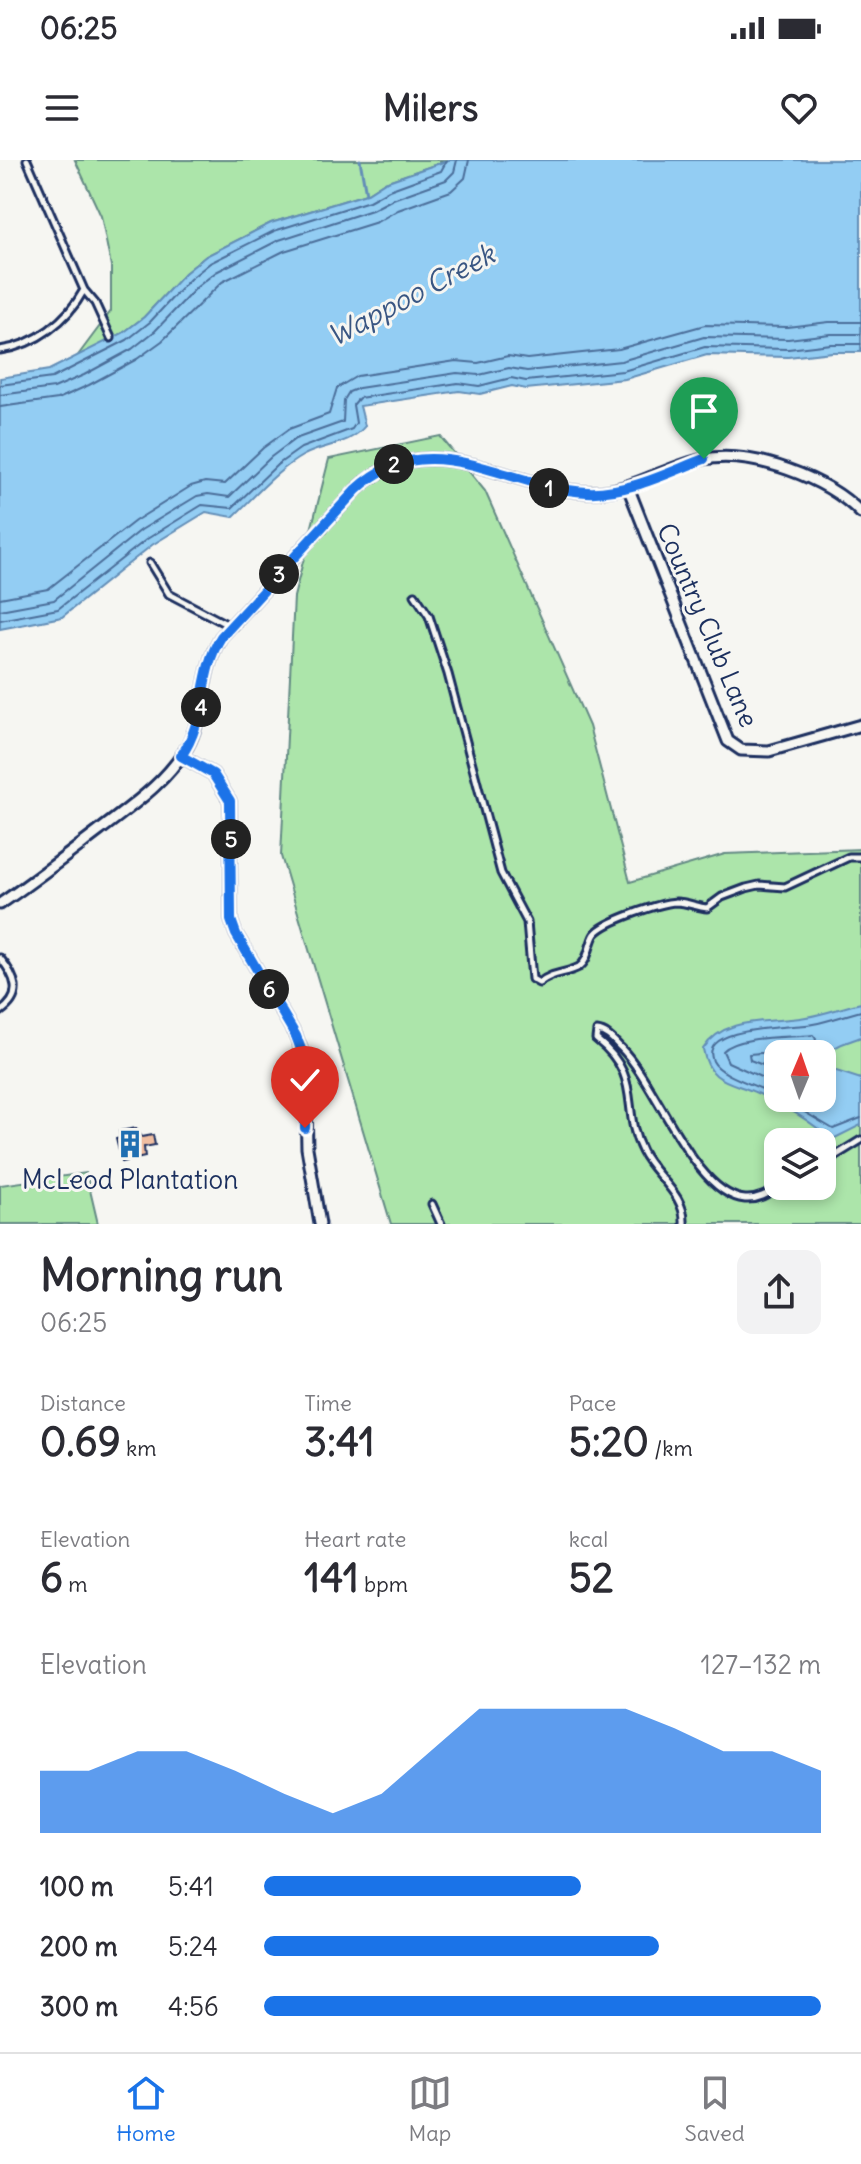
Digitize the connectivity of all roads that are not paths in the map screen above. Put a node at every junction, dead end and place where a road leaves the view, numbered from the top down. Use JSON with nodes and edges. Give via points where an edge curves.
{"nodes":[{"id":1,"x":27,"y":160,"type":"edge"},
{"id":2,"x":84,"y":290,"type":"junction"},
{"id":3,"x":111,"y":338,"type":"dead end"},
{"id":4,"x":0,"y":350,"type":"edge"},
{"id":5,"x":628,"y":487,"type":"junction"},
{"id":6,"x":861,"y":513,"type":"edge"},
{"id":7,"x":150,"y":563,"type":"dead end"},
{"id":8,"x":415,"y":595,"type":"dead end"},
{"id":9,"x":230,"y":626,"type":"junction"},
{"id":10,"x":861,"y":725,"type":"edge"},
{"id":11,"x":181,"y":756,"type":"junction"},
{"id":12,"x":861,"y":857,"type":"edge"},
{"id":13,"x":0,"y":904,"type":"edge"},
{"id":14,"x":0,"y":958,"type":"edge"},
{"id":15,"x":0,"y":1012,"type":"edge"},
{"id":16,"x":861,"y":1140,"type":"edge"},
{"id":17,"x":836,"y":1155,"type":"edge"},
{"id":18,"x":764,"y":1195,"type":"edge"},
{"id":19,"x":432,"y":1204,"type":"dead end"},
{"id":20,"x":320,"y":1224,"type":"edge"},
{"id":21,"x":441,"y":1224,"type":"edge"},
{"id":22,"x":684,"y":1224,"type":"edge"}],
"edges":[{"from":1,"to":2,"type":"lane"},
{"from":2,"to":3,"type":"lane"},
{"from":2,"to":4,"type":"lane","via":[[50,330]]},
{"from":5,"to":6,"type":"street","via":[[704,459],[745,459],[780,466]]},
{"from":5,"to":9,"type":"street","via":[[589,492],[545,487],[438,457],[392,465],[356,490]]},
{"from":5,"to":10,"type":"street","name":"Country Club Lane","via":[[728,741],[741,750],[769,751]]},
{"from":7,"to":9,"type":"lane","via":[[169,594]]},
{"from":8,"to":12,"type":"lane","via":[[429,616],[448,674],[501,873],[527,922],[532,979],[539,983],[552,973],[579,967],[597,932],[607,924],[663,904],[707,908],[746,888],[785,887],[839,861]]},
{"from":9,"to":11,"type":"street","via":[[212,651],[197,726]]},
{"from":11,"to":13,"type":"street","via":[[155,787]]},
{"from":11,"to":20,"type":"street","via":[[213,774],[230,801],[231,920],[305,1060],[307,1148]]},
{"from":14,"to":15,"type":"lane","via":[[16,984],[16,996]]},
{"from":16,"to":17,"type":"lane"},
{"from":18,"to":22,"type":"lane","via":[[745,1199],[715,1185],[697,1166],[637,1064],[597,1031],[596,1039],[614,1054],[627,1079],[640,1147],[653,1171],[681,1200]]},
{"from":19,"to":21,"type":"lane"}]}
